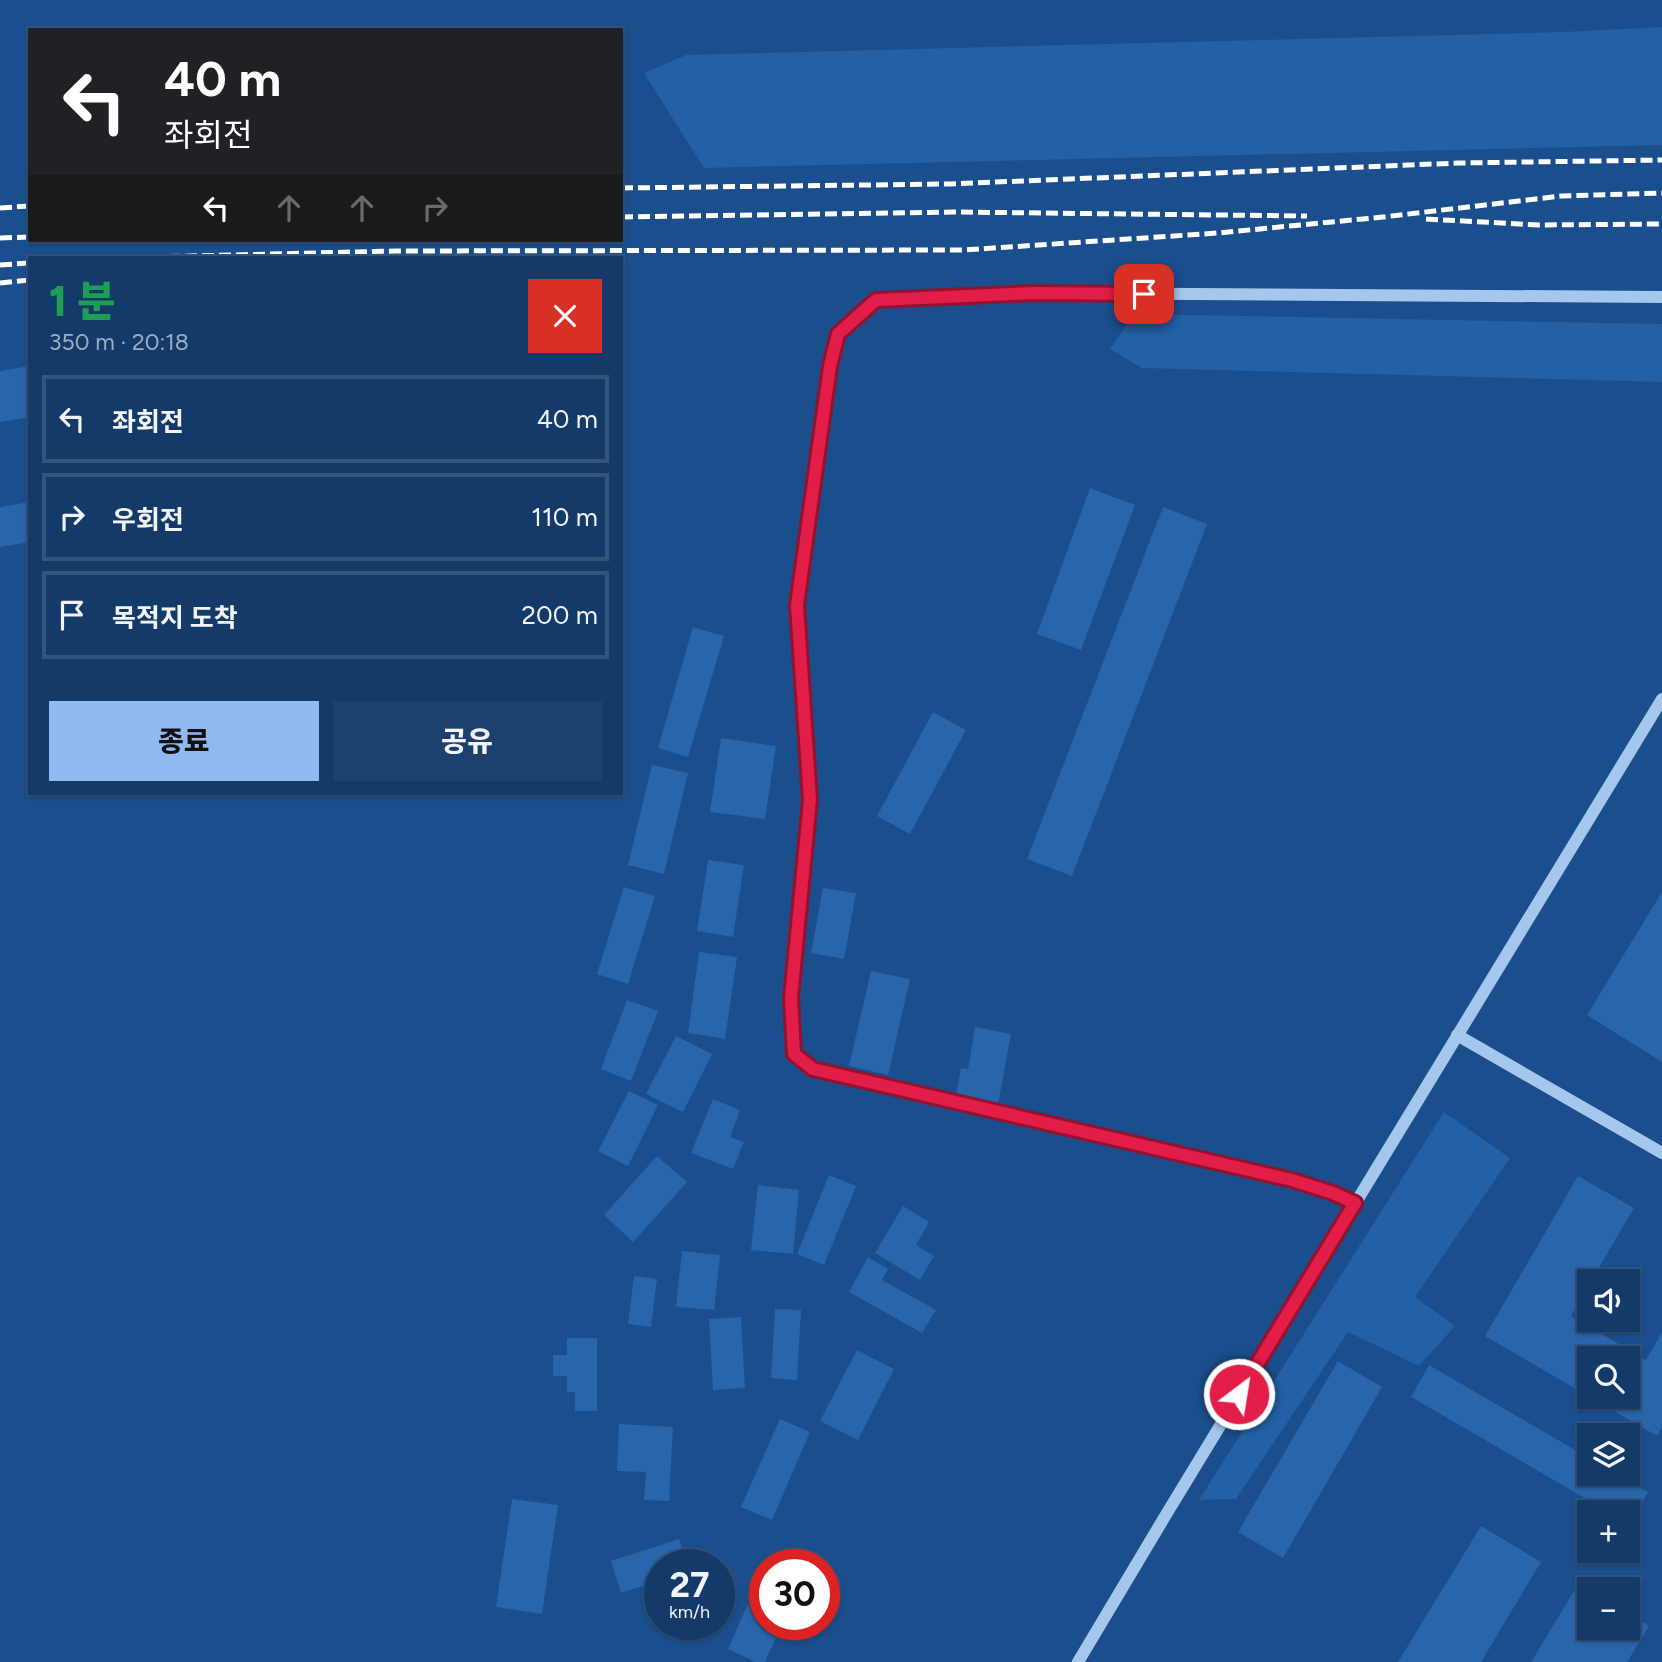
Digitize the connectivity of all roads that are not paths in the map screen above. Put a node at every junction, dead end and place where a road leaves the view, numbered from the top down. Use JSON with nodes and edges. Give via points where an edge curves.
{"nodes":[{"id":1,"x":1662,"y":297,"type":"edge"},
{"id":2,"x":1662,"y":699,"type":"edge"},
{"id":3,"x":1458,"y":1035,"type":"junction"},
{"id":4,"x":1662,"y":1153,"type":"edge"},
{"id":5,"x":1355,"y":1203,"type":"junction"},
{"id":6,"x":1078,"y":1662,"type":"edge"}],
"edges":[{"from":1,"to":5,"type":"street","via":[[1035,293],[876,300],[838,334],[797,605],[810,800],[791,998],[794,1054],[813,1069],[1292,1180]]},
{"from":2,"to":3,"type":"street"},
{"from":3,"to":4,"type":"street"},
{"from":3,"to":5,"type":"street"},
{"from":5,"to":6,"type":"street"}]}
